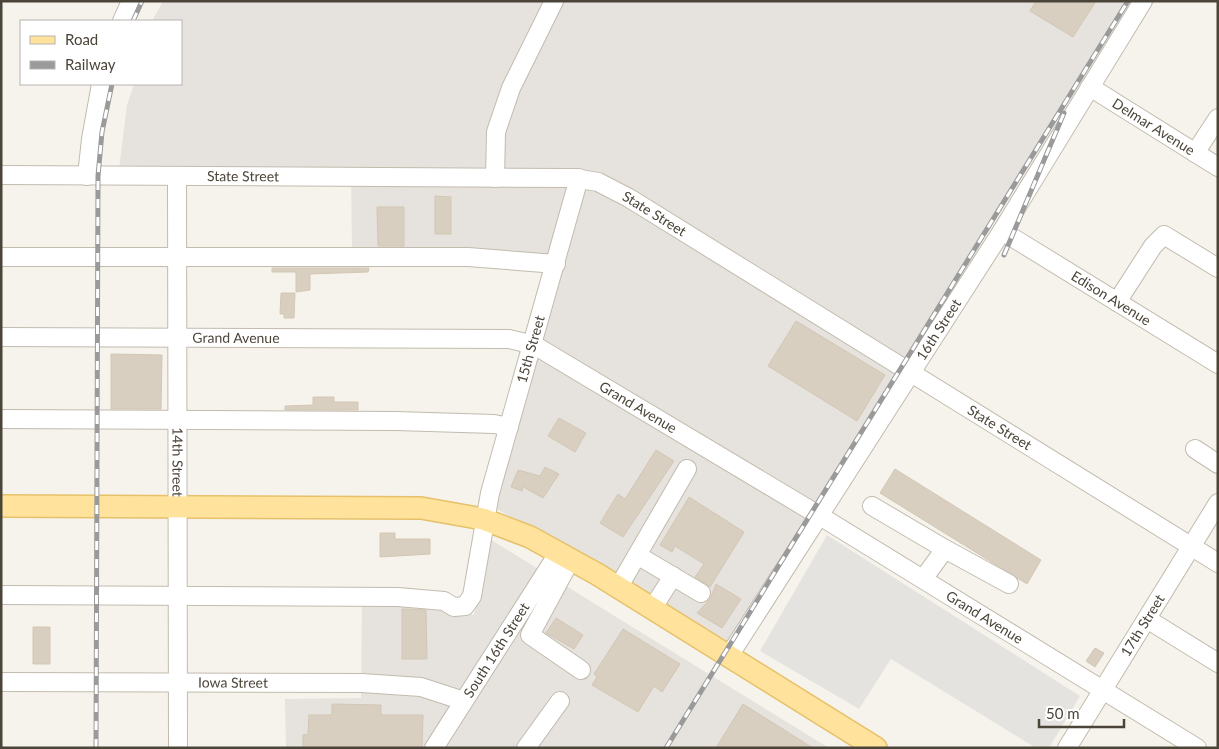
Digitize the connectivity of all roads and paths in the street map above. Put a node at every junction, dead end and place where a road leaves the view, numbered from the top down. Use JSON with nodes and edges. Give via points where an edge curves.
{"nodes":[{"id":1,"x":131,"y":1,"type":"edge"},
{"id":2,"x":554,"y":1,"type":"edge"},
{"id":3,"x":1143,"y":1,"type":"edge"},
{"id":4,"x":122,"y":20,"type":"edge"},
{"id":5,"x":101,"y":85,"type":"edge"},
{"id":6,"x":1090,"y":87,"type":"junction"},
{"id":7,"x":1218,"y":118,"type":"edge"},
{"id":8,"x":1195,"y":154,"type":"junction"},
{"id":9,"x":1218,"y":167,"type":"edge"},
{"id":10,"x":1,"y":175,"type":"edge"},
{"id":11,"x":87,"y":176,"type":"junction"},
{"id":12,"x":178,"y":176,"type":"junction"},
{"id":13,"x":495,"y":178,"type":"junction"},
{"id":14,"x":579,"y":178,"type":"junction"},
{"id":15,"x":1002,"y":231,"type":"junction"},
{"id":16,"x":1,"y":256,"type":"edge"},
{"id":17,"x":178,"y":257,"type":"junction"},
{"id":18,"x":556,"y":264,"type":"junction"},
{"id":19,"x":1218,"y":268,"type":"edge"},
{"id":20,"x":1117,"y":302,"type":"junction"},
{"id":21,"x":1,"y":337,"type":"edge"},
{"id":22,"x":178,"y":338,"type":"junction"},
{"id":23,"x":534,"y":345,"type":"junction"},
{"id":24,"x":1218,"y":364,"type":"edge"},
{"id":25,"x":911,"y":373,"type":"junction"},
{"id":26,"x":1,"y":419,"type":"edge"},
{"id":27,"x":178,"y":420,"type":"junction"},
{"id":28,"x":509,"y":427,"type":"junction"},
{"id":29,"x":1195,"y":449,"type":"dead end"},
{"id":30,"x":1218,"y":464,"type":"edge"},
{"id":31,"x":687,"y":469,"type":"dead end"},
{"id":32,"x":1218,"y":503,"type":"edge"},
{"id":33,"x":1,"y":506,"type":"edge"},
{"id":34,"x":872,"y":506,"type":"dead end"},
{"id":35,"x":178,"y":507,"type":"junction"},
{"id":36,"x":820,"y":516,"type":"junction"},
{"id":37,"x":483,"y":519,"type":"junction"},
{"id":38,"x":1191,"y":546,"type":"junction"},
{"id":39,"x":945,"y":549,"type":"junction"},
{"id":40,"x":637,"y":555,"type":"junction"},
{"id":41,"x":565,"y":556,"type":"junction"},
{"id":42,"x":1218,"y":563,"type":"edge"},
{"id":43,"x":673,"y":576,"type":"junction"},
{"id":44,"x":923,"y":579,"type":"junction"},
{"id":45,"x":1009,"y":584,"type":"dead end"},
{"id":46,"x":618,"y":588,"type":"junction"},
{"id":47,"x":701,"y":593,"type":"dead end"},
{"id":48,"x":1,"y":595,"type":"edge"},
{"id":49,"x":178,"y":597,"type":"junction"},
{"id":50,"x":652,"y":609,"type":"junction"},
{"id":51,"x":1147,"y":618,"type":"junction"},
{"id":52,"x":729,"y":656,"type":"junction"},
{"id":53,"x":1218,"y":663,"type":"edge"},
{"id":54,"x":581,"y":670,"type":"dead end"},
{"id":55,"x":1,"y":682,"type":"edge"},
{"id":56,"x":178,"y":682,"type":"junction"},
{"id":57,"x":1103,"y":690,"type":"junction"},
{"id":58,"x":560,"y":701,"type":"dead end"},
{"id":59,"x":464,"y":702,"type":"junction"},
{"id":60,"x":178,"y":748,"type":"edge"},
{"id":61,"x":434,"y":748,"type":"edge"},
{"id":62,"x":526,"y":748,"type":"edge"},
{"id":63,"x":876,"y":748,"type":"edge"},
{"id":64,"x":1067,"y":748,"type":"edge"},
{"id":65,"x":1197,"y":748,"type":"edge"}],
"edges":[{"from":1,"to":4,"type":"street"},
{"from":2,"to":13,"type":"street","via":[[511,88],[496,132]]},
{"from":3,"to":6,"type":"street","name":"16th Street"},
{"from":5,"to":11,"type":"street"},
{"from":6,"to":8,"type":"street","name":"Delmar Avenue"},
{"from":6,"to":15,"type":"street","name":"16th Street"},
{"from":7,"to":8,"type":"street"},
{"from":8,"to":9,"type":"street","name":"Delmar Avenue"},
{"from":10,"to":11,"type":"street","name":"State Street"},
{"from":11,"to":12,"type":"street","name":"State Street"},
{"from":12,"to":13,"type":"street","name":"State Street"},
{"from":12,"to":17,"type":"street","name":"14th Street"},
{"from":13,"to":14,"type":"street","name":"State Street"},
{"from":14,"to":18,"type":"street","name":"15th Street"},
{"from":14,"to":25,"type":"street","name":"State Street","via":[[606,186],[629,198]]},
{"from":15,"to":20,"type":"street","name":"Edison Avenue"},
{"from":15,"to":25,"type":"street","name":"16th Street"},
{"from":16,"to":17,"type":"street"},
{"from":17,"to":18,"type":"street","via":[[468,257]]},
{"from":17,"to":22,"type":"street","name":"14th Street"},
{"from":18,"to":23,"type":"street","name":"15th Street"},
{"from":19,"to":20,"type":"street","via":[[1164,235],[1153,246]]},
{"from":20,"to":24,"type":"street","name":"Edison Avenue"},
{"from":21,"to":22,"type":"street","name":"Grand Avenue"},
{"from":22,"to":23,"type":"street","name":"Grand Avenue","via":[[509,339]]},
{"from":22,"to":27,"type":"street","name":"14th Street"},
{"from":23,"to":28,"type":"street","name":"15th Street"},
{"from":23,"to":36,"type":"street","name":"Grand Avenue"},
{"from":25,"to":36,"type":"street","name":"16th Street"},
{"from":25,"to":38,"type":"street","name":"State Street"},
{"from":26,"to":27,"type":"street"},
{"from":27,"to":28,"type":"street","via":[[396,421]]},
{"from":27,"to":35,"type":"street","name":"14th Street"},
{"from":28,"to":37,"type":"street","name":"15th Street"},
{"from":29,"to":30,"type":"street"},
{"from":31,"to":40,"type":"street"},
{"from":32,"to":38,"type":"street","name":"17th Street"},
{"from":33,"to":35,"type":"main road"},
{"from":34,"to":39,"type":"street"},
{"from":35,"to":37,"type":"main road","via":[[421,508]]},
{"from":35,"to":49,"type":"street","name":"14th Street"},
{"from":36,"to":44,"type":"street","name":"Grand Avenue"},
{"from":36,"to":52,"type":"street","name":"16th Street"},
{"from":37,"to":41,"type":"main road","via":[[530,537]]},
{"from":37,"to":49,"type":"street","name":"15th Street","via":[[472,596],[460,607],[398,597]]},
{"from":38,"to":42,"type":"street","name":"State Street"},
{"from":38,"to":51,"type":"street","name":"17th Street"},
{"from":39,"to":44,"type":"street"},
{"from":39,"to":45,"type":"street"},
{"from":40,"to":43,"type":"street"},
{"from":40,"to":46,"type":"street"},
{"from":41,"to":46,"type":"main road"},
{"from":41,"to":54,"type":"street","via":[[530,635]]},
{"from":41,"to":59,"type":"street","name":"South 16th Street"},
{"from":43,"to":47,"type":"street"},
{"from":43,"to":50,"type":"street"},
{"from":44,"to":57,"type":"street","name":"Grand Avenue"},
{"from":46,"to":50,"type":"main road"},
{"from":48,"to":49,"type":"street"},
{"from":49,"to":56,"type":"street","name":"14th Street"},
{"from":50,"to":52,"type":"main road"},
{"from":51,"to":53,"type":"street"},
{"from":51,"to":57,"type":"street","name":"17th Street"},
{"from":52,"to":63,"type":"main road"},
{"from":55,"to":56,"type":"street","name":"Iowa Street"},
{"from":56,"to":59,"type":"street","name":"Iowa Street","via":[[421,687]]},
{"from":56,"to":60,"type":"street","name":"14th Street"},
{"from":57,"to":64,"type":"street","name":"17th Street"},
{"from":57,"to":65,"type":"street","name":"Grand Avenue"},
{"from":58,"to":62,"type":"street"},
{"from":59,"to":61,"type":"street","name":"South 16th Street"}]}
